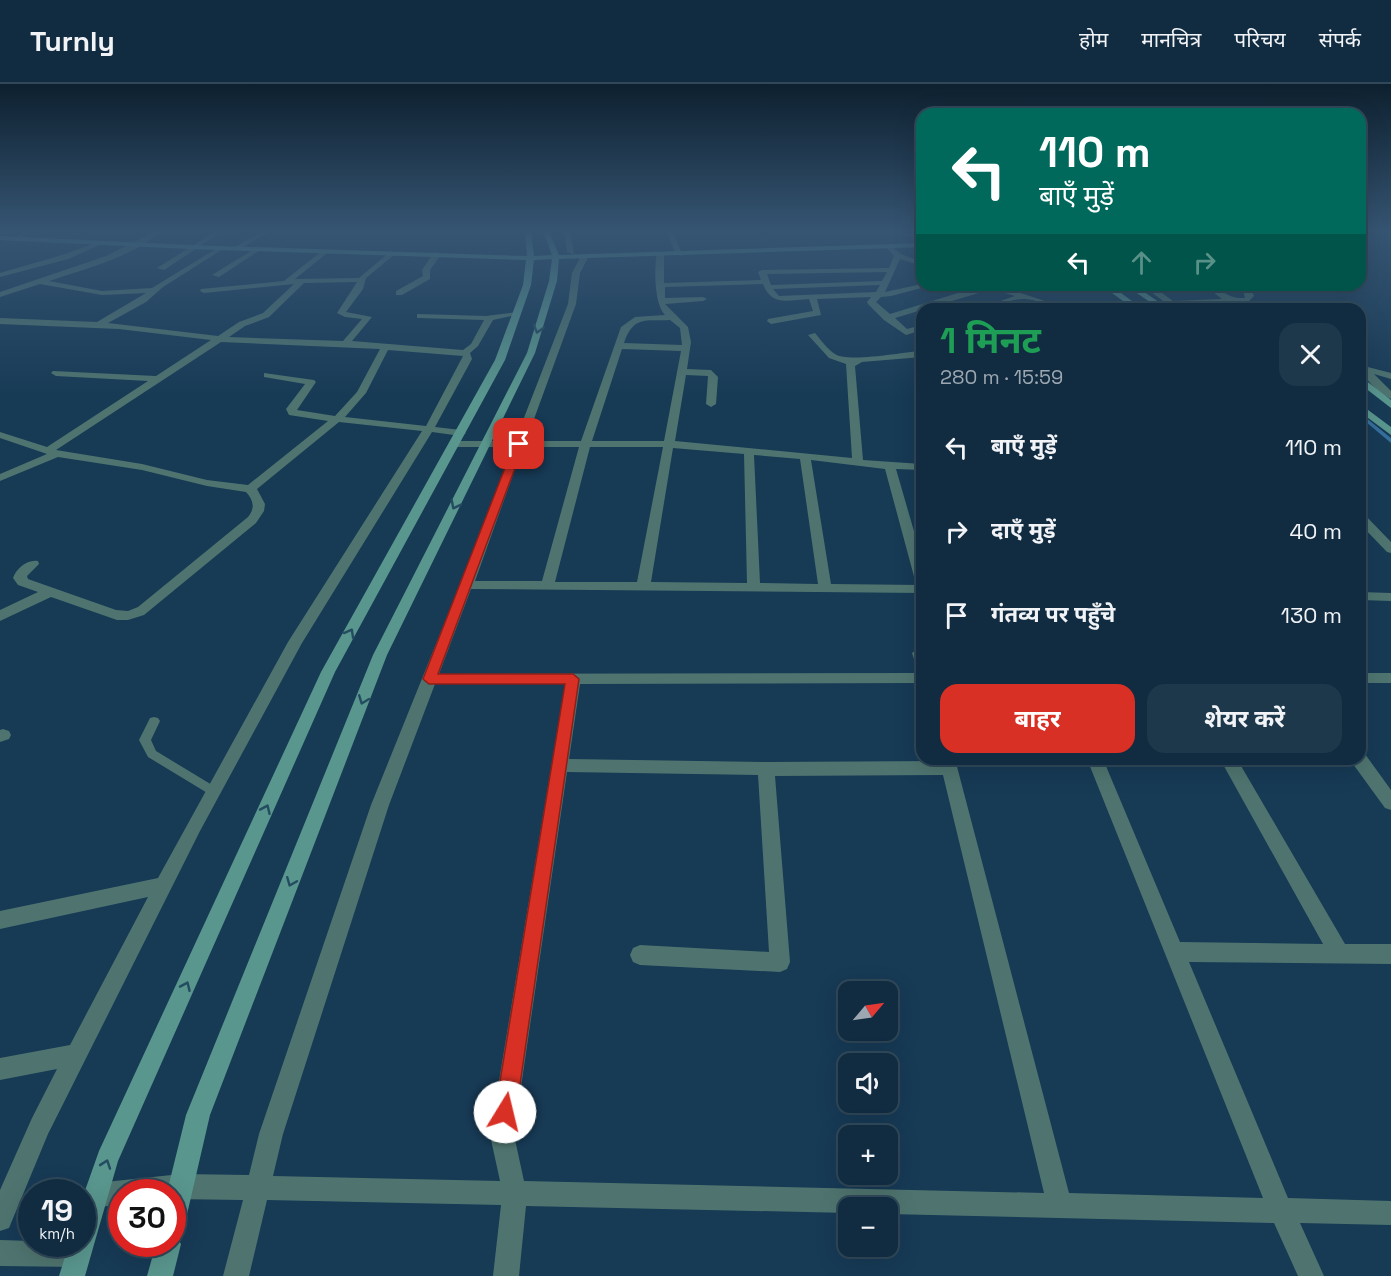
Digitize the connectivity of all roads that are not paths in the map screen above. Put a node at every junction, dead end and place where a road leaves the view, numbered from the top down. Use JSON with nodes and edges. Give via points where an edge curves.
{"nodes":[{"id":1,"x":26,"y":287,"type":"edge"},
{"id":2,"x":67,"y":287,"type":"edge"},
{"id":3,"x":160,"y":287,"type":"edge"},
{"id":4,"x":244,"y":287,"type":"edge"},
{"id":5,"x":296,"y":287,"type":"edge"},
{"id":6,"x":360,"y":287,"type":"edge"},
{"id":7,"x":410,"y":287,"type":"edge"},
{"id":8,"x":526,"y":287,"type":"edge"},
{"id":9,"x":551,"y":287,"type":"edge"},
{"id":10,"x":574,"y":287,"type":"edge"},
{"id":11,"x":659,"y":287,"type":"edge"},
{"id":12,"x":768,"y":287,"type":"edge"},
{"id":13,"x":883,"y":287,"type":"edge"},
{"id":14,"x":916,"y":288,"type":"edge"},
{"id":15,"x":155,"y":290,"type":"junction"},
{"id":16,"x":204,"y":291,"type":"dead end"},
{"id":17,"x":974,"y":291,"type":"edge"},
{"id":18,"x":1006,"y":291,"type":"edge"},
{"id":19,"x":1113,"y":291,"type":"edge"},
{"id":20,"x":1139,"y":291,"type":"edge"},
{"id":21,"x":1152,"y":291,"type":"edge"},
{"id":22,"x":1216,"y":291,"type":"edge"},
{"id":23,"x":1248,"y":291,"type":"edge"},
{"id":24,"x":399,"y":293,"type":"dead end"},
{"id":25,"x":0,"y":295,"type":"edge"},
{"id":26,"x":879,"y":295,"type":"junction"},
{"id":27,"x":1023,"y":296,"type":"junction"},
{"id":28,"x":812,"y":297,"type":"junction"},
{"id":29,"x":703,"y":299,"type":"dead end"},
{"id":30,"x":660,"y":301,"type":"junction"},
{"id":31,"x":1230,"y":301,"type":"junction"},
{"id":32,"x":935,"y":303,"type":"edge"},
{"id":33,"x":1000,"y":303,"type":"edge"},
{"id":34,"x":1043,"y":303,"type":"edge"},
{"id":35,"x":1130,"y":303,"type":"edge"},
{"id":36,"x":1160,"y":303,"type":"edge"},
{"id":37,"x":1163,"y":303,"type":"edge"},
{"id":38,"x":1209,"y":303,"type":"edge"},
{"id":39,"x":916,"y":309,"type":"edge"},
{"id":40,"x":517,"y":314,"type":"junction"},
{"id":41,"x":420,"y":316,"type":"dead end"},
{"id":42,"x":676,"y":317,"type":"junction"},
{"id":43,"x":490,"y":318,"type":"junction"},
{"id":44,"x":886,"y":318,"type":"junction"},
{"id":45,"x":771,"y":321,"type":"dead end"},
{"id":46,"x":1,"y":322,"type":"edge"},
{"id":47,"x":98,"y":325,"type":"junction"},
{"id":48,"x":916,"y":329,"type":"edge"},
{"id":49,"x":812,"y":335,"type":"dead end"},
{"id":50,"x":221,"y":339,"type":"junction"},
{"id":51,"x":346,"y":343,"type":"junction"},
{"id":52,"x":619,"y":346,"type":"junction"},
{"id":53,"x":386,"y":348,"type":"junction"},
{"id":54,"x":686,"y":348,"type":"junction"},
{"id":55,"x":465,"y":353,"type":"junction"},
{"id":56,"x":916,"y":354,"type":"edge"},
{"id":57,"x":852,"y":363,"type":"junction"},
{"id":58,"x":1366,"y":369,"type":"edge"},
{"id":59,"x":682,"y":372,"type":"junction"},
{"id":60,"x":1366,"y":372,"type":"edge"},
{"id":61,"x":56,"y":373,"type":"dead end"},
{"id":62,"x":267,"y":375,"type":"dead end"},
{"id":63,"x":1391,"y":376,"type":"edge"},
{"id":64,"x":159,"y":379,"type":"junction"},
{"id":65,"x":1366,"y":385,"type":"edge"},
{"id":66,"x":1391,"y":396,"type":"edge"},
{"id":67,"x":711,"y":404,"type":"dead end"},
{"id":68,"x":1391,"y":405,"type":"edge"},
{"id":69,"x":1366,"y":412,"type":"edge"},
{"id":70,"x":337,"y":419,"type":"junction"},
{"id":71,"x":429,"y":429,"type":"junction"},
{"id":72,"x":1391,"y":432,"type":"edge"},
{"id":73,"x":0,"y":435,"type":"edge"},
{"id":74,"x":458,"y":438,"type":"junction"},
{"id":75,"x":519,"y":444,"type":"junction"},
{"id":76,"x":669,"y":444,"type":"junction"},
{"id":77,"x":486,"y":445,"type":"junction"},
{"id":78,"x":585,"y":445,"type":"junction"},
{"id":79,"x":52,"y":452,"type":"junction"},
{"id":80,"x":749,"y":453,"type":"junction"},
{"id":81,"x":805,"y":457,"type":"junction"},
{"id":82,"x":858,"y":463,"type":"junction"},
{"id":83,"x":890,"y":466,"type":"junction"},
{"id":84,"x":916,"y":467,"type":"edge"},
{"id":85,"x":0,"y":478,"type":"edge"},
{"id":86,"x":250,"y":489,"type":"junction"},
{"id":87,"x":1366,"y":523,"type":"edge"},
{"id":88,"x":1391,"y":549,"type":"edge"},
{"id":89,"x":916,"y":559,"type":"edge"},
{"id":90,"x":33,"y":564,"type":"dead end"},
{"id":91,"x":466,"y":585,"type":"junction"},
{"id":92,"x":547,"y":587,"type":"junction"},
{"id":93,"x":644,"y":588,"type":"junction"},
{"id":94,"x":754,"y":589,"type":"junction"},
{"id":95,"x":825,"y":589,"type":"junction"},
{"id":96,"x":916,"y":590,"type":"edge"},
{"id":97,"x":51,"y":591,"type":"junction"},
{"id":98,"x":1366,"y":596,"type":"edge"},
{"id":99,"x":1391,"y":597,"type":"edge"},
{"id":100,"x":0,"y":616,"type":"edge"},
{"id":101,"x":916,"y":678,"type":"edge"},
{"id":102,"x":1366,"y":678,"type":"edge"},
{"id":103,"x":1391,"y":678,"type":"edge"},
{"id":104,"x":429,"y":679,"type":"junction"},
{"id":105,"x":573,"y":679,"type":"junction"},
{"id":106,"x":154,"y":721,"type":"dead end"},
{"id":107,"x":559,"y":765,"type":"junction"},
{"id":108,"x":916,"y":765,"type":"edge"},
{"id":109,"x":948,"y":765,"type":"edge"},
{"id":110,"x":1097,"y":765,"type":"edge"},
{"id":111,"x":1231,"y":765,"type":"edge"},
{"id":112,"x":1363,"y":765,"type":"edge"},
{"id":113,"x":766,"y":769,"type":"junction"},
{"id":114,"x":213,"y":791,"type":"junction"},
{"id":115,"x":1391,"y":803,"type":"edge"},
{"id":116,"x":163,"y":885,"type":"junction"},
{"id":117,"x":0,"y":920,"type":"edge"},
{"id":118,"x":1174,"y":952,"type":"junction"},
{"id":119,"x":1339,"y":953,"type":"junction"},
{"id":120,"x":1391,"y":954,"type":"edge"},
{"id":121,"x":639,"y":955,"type":"dead end"},
{"id":122,"x":76,"y":1055,"type":"junction"},
{"id":123,"x":0,"y":1070,"type":"edge"},
{"id":124,"x":183,"y":1179,"type":"edge"},
{"id":125,"x":186,"y":1186,"type":"edge"},
{"id":126,"x":257,"y":1189,"type":"junction"},
{"id":127,"x":108,"y":1194,"type":"edge"},
{"id":128,"x":515,"y":1194,"type":"junction"},
{"id":129,"x":96,"y":1195,"type":"joint"},
{"id":130,"x":1060,"y":1206,"type":"junction"},
{"id":131,"x":1281,"y":1211,"type":"junction"},
{"id":132,"x":1391,"y":1213,"type":"edge"},
{"id":133,"x":0,"y":1219,"type":"edge"},
{"id":134,"x":0,"y":1253,"type":"edge"},
{"id":135,"x":18,"y":1253,"type":"edge"},
{"id":136,"x":165,"y":1257,"type":"edge"},
{"id":137,"x":160,"y":1276,"type":"edge"},
{"id":138,"x":236,"y":1276,"type":"edge"},
{"id":139,"x":506,"y":1276,"type":"edge"},
{"id":140,"x":1311,"y":1276,"type":"edge"}],
"edges":[{"from":1,"to":25,"type":"street"},
{"from":2,"to":15,"type":"street","via":[[102,293]]},
{"from":3,"to":15,"type":"street"},
{"from":4,"to":16,"type":"street"},
{"from":5,"to":50,"type":"street","via":[[266,315],[246,322]]},
{"from":6,"to":51,"type":"street","via":[[341,313],[368,318]]},
{"from":7,"to":24,"type":"street"},
{"from":8,"to":40,"type":"street"},
{"from":9,"to":77,"type":"street","one_way":true,"via":[[531,353]]},
{"from":10,"to":75,"type":"street","via":[[572,304]]},
{"from":11,"to":30,"type":"street"},
{"from":12,"to":28,"type":"street","via":[[778,298]]},
{"from":13,"to":26,"type":"street"},
{"from":14,"to":26,"type":"street"},
{"from":15,"to":47,"type":"street"},
{"from":17,"to":32,"type":"street"},
{"from":18,"to":27,"type":"street"},
{"from":19,"to":35,"type":"street"},
{"from":20,"to":36,"type":"street"},
{"from":21,"to":37,"type":"street"},
{"from":22,"to":31,"type":"street"},
{"from":23,"to":31,"type":"street","via":[[1250,298]]},
{"from":26,"to":28,"type":"street"},
{"from":26,"to":44,"type":"street","via":[[871,302]]},
{"from":27,"to":33,"type":"street"},
{"from":27,"to":34,"type":"street"},
{"from":28,"to":45,"type":"street","via":[[818,313]]},
{"from":29,"to":30,"type":"street"},
{"from":30,"to":42,"type":"street","via":[[665,311]]},
{"from":31,"to":38,"type":"street"},
{"from":39,"to":44,"type":"street"},
{"from":40,"to":43,"type":"street"},
{"from":40,"to":74,"type":"street","via":[[500,360]]},
{"from":41,"to":43,"type":"street"},
{"from":42,"to":52,"type":"street","via":[[632,321],[625,327]]},
{"from":42,"to":54,"type":"street","via":[[684,327]]},
{"from":43,"to":55,"type":"street","via":[[474,346]]},
{"from":44,"to":48,"type":"street","via":[[906,332]]},
{"from":46,"to":47,"type":"street"},
{"from":47,"to":50,"type":"street"},
{"from":49,"to":57,"type":"street","via":[[832,356]]},
{"from":50,"to":51,"type":"street"},
{"from":50,"to":64,"type":"street"},
{"from":51,"to":53,"type":"street"},
{"from":52,"to":54,"type":"street"},
{"from":52,"to":78,"type":"street"},
{"from":53,"to":55,"type":"street"},
{"from":53,"to":70,"type":"street","via":[[361,393]]},
{"from":54,"to":59,"type":"street"},
{"from":55,"to":71,"type":"street","via":[[467,359]]},
{"from":56,"to":57,"type":"street"},
{"from":57,"to":82,"type":"street"},
{"from":58,"to":63,"type":"street"},
{"from":59,"to":67,"type":"street","via":[[711,373]]},
{"from":59,"to":76,"type":"street"},
{"from":60,"to":66,"type":"street"},
{"from":61,"to":64,"type":"street"},
{"from":62,"to":70,"type":"street","via":[[311,381],[291,409],[293,413]]},
{"from":64,"to":79,"type":"street"},
{"from":65,"to":68,"type":"street"},
{"from":69,"to":72,"type":"street"},
{"from":70,"to":71,"type":"street"},
{"from":70,"to":86,"type":"street"},
{"from":71,"to":74,"type":"street"},
{"from":71,"to":114,"type":"street","via":[[295,642]]},
{"from":73,"to":79,"type":"street"},
{"from":74,"to":77,"type":"street"},
{"from":129,"to":74,"type":"street","one_way":true,"via":[[107,1159],[328,672]]},
{"from":75,"to":77,"type":"street"},
{"from":75,"to":78,"type":"street"},
{"from":75,"to":91,"type":"street"},
{"from":76,"to":78,"type":"street"},
{"from":76,"to":80,"type":"street"},
{"from":76,"to":93,"type":"street"},
{"from":77,"to":124,"type":"street","one_way":true,"via":[[380,655],[198,1115]]},
{"from":78,"to":92,"type":"street"},
{"from":79,"to":85,"type":"street"},
{"from":79,"to":86,"type":"street"},
{"from":80,"to":81,"type":"street"},
{"from":80,"to":94,"type":"street"},
{"from":81,"to":82,"type":"street"},
{"from":81,"to":95,"type":"street"},
{"from":82,"to":83,"type":"street"},
{"from":83,"to":84,"type":"street"},
{"from":83,"to":89,"type":"street"},
{"from":86,"to":97,"type":"street","via":[[261,506],[252,520],[142,610],[124,616],[113,614]]},
{"from":87,"to":88,"type":"street"},
{"from":90,"to":97,"type":"street","via":[[20,578]]},
{"from":91,"to":92,"type":"street"},
{"from":91,"to":104,"type":"street"},
{"from":92,"to":93,"type":"street"},
{"from":93,"to":94,"type":"street"},
{"from":94,"to":95,"type":"street"},
{"from":95,"to":96,"type":"street"},
{"from":97,"to":100,"type":"street"},
{"from":98,"to":99,"type":"street"},
{"from":101,"to":105,"type":"street"},
{"from":102,"to":103,"type":"street"},
{"from":104,"to":105,"type":"street"},
{"from":104,"to":126,"type":"street","via":[[380,805],[271,1134]]},
{"from":105,"to":107,"type":"street"},
{"from":106,"to":114,"type":"lane","via":[[145,740],[152,754]]},
{"from":107,"to":113,"type":"street"},
{"from":107,"to":128,"type":"street","via":[[502,1135]]},
{"from":108,"to":113,"type":"street"},
{"from":109,"to":130,"type":"street"},
{"from":110,"to":118,"type":"street"},
{"from":111,"to":119,"type":"street"},
{"from":112,"to":115,"type":"street"},
{"from":113,"to":121,"type":"street","via":[[780,962]]},
{"from":114,"to":116,"type":"street"},
{"from":116,"to":117,"type":"street"},
{"from":116,"to":122,"type":"street"},
{"from":118,"to":119,"type":"street"},
{"from":118,"to":131,"type":"street"},
{"from":119,"to":120,"type":"street"},
{"from":122,"to":123,"type":"street"},
{"from":122,"to":133,"type":"street"},
{"from":125,"to":126,"type":"street"},
{"from":126,"to":128,"type":"street"},
{"from":126,"to":138,"type":"street"},
{"from":127,"to":129,"type":"street"},
{"from":128,"to":130,"type":"street"},
{"from":128,"to":139,"type":"street"},
{"from":130,"to":131,"type":"street"},
{"from":131,"to":132,"type":"street"},
{"from":131,"to":140,"type":"street"},
{"from":134,"to":135,"type":"street"},
{"from":136,"to":137,"type":"street"}]}
